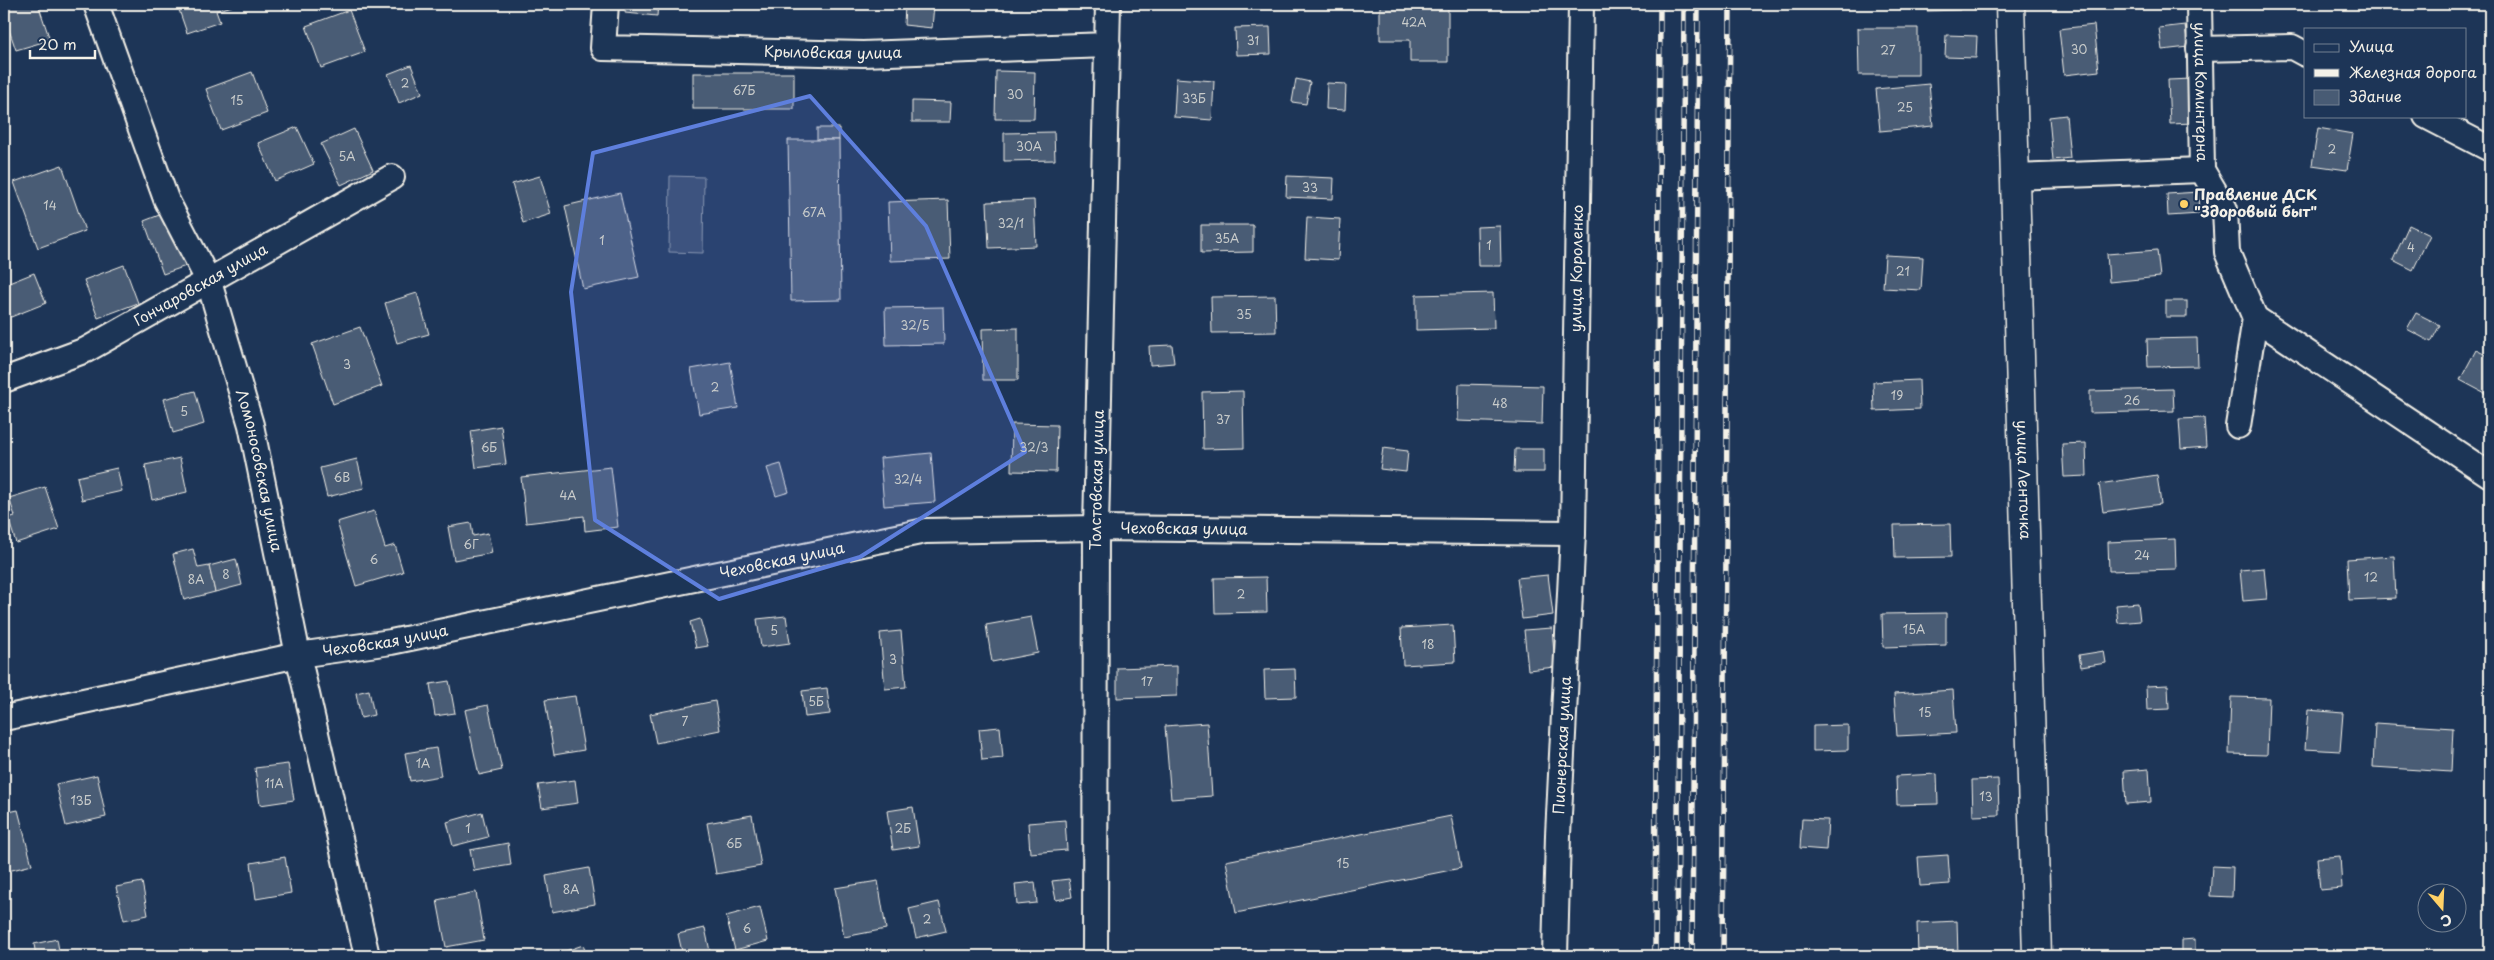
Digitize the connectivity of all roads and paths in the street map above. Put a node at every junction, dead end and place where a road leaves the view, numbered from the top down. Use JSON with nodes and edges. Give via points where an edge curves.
{"nodes":[{"id":1,"x":96,"y":4,"type":"edge"},
{"id":2,"x":606,"y":4,"type":"edge"},
{"id":3,"x":1108,"y":4,"type":"edge"},
{"id":4,"x":1581,"y":4,"type":"edge"},
{"id":5,"x":2010,"y":4,"type":"edge"},
{"id":6,"x":2199,"y":4,"type":"edge"},
{"id":7,"x":1108,"y":46,"type":"junction"},
{"id":8,"x":2200,"y":49,"type":"junction"},
{"id":9,"x":2304,"y":53,"type":"edge"},
{"id":10,"x":2430,"y":118,"type":"edge"},
{"id":11,"x":2490,"y":150,"type":"edge"},
{"id":12,"x":2202,"y":170,"type":"junction"},
{"id":13,"x":2015,"y":176,"type":"junction"},
{"id":14,"x":392,"y":177,"type":"dead end"},
{"id":15,"x":209,"y":282,"type":"junction"},
{"id":16,"x":2256,"y":318,"type":"junction"},
{"id":17,"x":4,"y":380,"type":"edge"},
{"id":18,"x":2238,"y":426,"type":"dead end"},
{"id":19,"x":2490,"y":475,"type":"edge"},
{"id":20,"x":1096,"y":528,"type":"junction"},
{"id":21,"x":1573,"y":533,"type":"junction"},
{"id":22,"x":298,"y":655,"type":"junction"},
{"id":23,"x":4,"y":718,"type":"edge"},
{"id":24,"x":367,"y":956,"type":"edge"},
{"id":25,"x":1095,"y":956,"type":"edge"},
{"id":26,"x":1555,"y":956,"type":"edge"},
{"id":27,"x":2038,"y":956,"type":"edge"}],
"edges":[{"from":1,"to":15,"type":"street","name":"Ломоносовская улица","via":[[166,198]]},
{"from":2,"to":7,"type":"street","name":"Крыловская улица","via":[[602,48],[863,54]]},
{"from":3,"to":7,"type":"street","name":"Толстовская улица"},
{"from":4,"to":21,"type":"street","name":"улица Короленко"},
{"from":5,"to":13,"type":"main road","name":"улица Ленточка"},
{"from":6,"to":8,"type":"street","name":"улица Коминтерна"},
{"from":7,"to":20,"type":"street","name":"Толстовская улица"},
{"from":8,"to":9,"type":"street","via":[[2292,47]]},
{"from":8,"to":12,"type":"street","name":"улица Коминтерна"},
{"from":10,"to":11,"type":"street"},
{"from":12,"to":13,"type":"street"},
{"from":12,"to":16,"type":"street","name":"улица Коминтерна","via":[[2225,209],[2227,252]]},
{"from":13,"to":27,"type":"main road","name":"улица Ленточка"},
{"from":14,"to":15,"type":"street","name":"Гончаровская улица"},
{"from":15,"to":17,"type":"street","name":"Гончаровская улица","via":[[86,350]]},
{"from":15,"to":22,"type":"street","name":"Ломоносовская улица","via":[[251,425]]},
{"from":16,"to":18,"type":"street"},
{"from":16,"to":19,"type":"street"},
{"from":20,"to":21,"type":"street","name":"Чеховская улица"},
{"from":20,"to":22,"type":"street","name":"Чеховская улица","via":[[925,531],[391,642]]},
{"from":20,"to":25,"type":"street","name":"Толстовская улица"},
{"from":21,"to":26,"type":"street","name":"Пионерская улица"},
{"from":22,"to":23,"type":"street","name":"Чеховская улица"},
{"from":22,"to":24,"type":"street","name":"Ломоносовская улица"}]}
